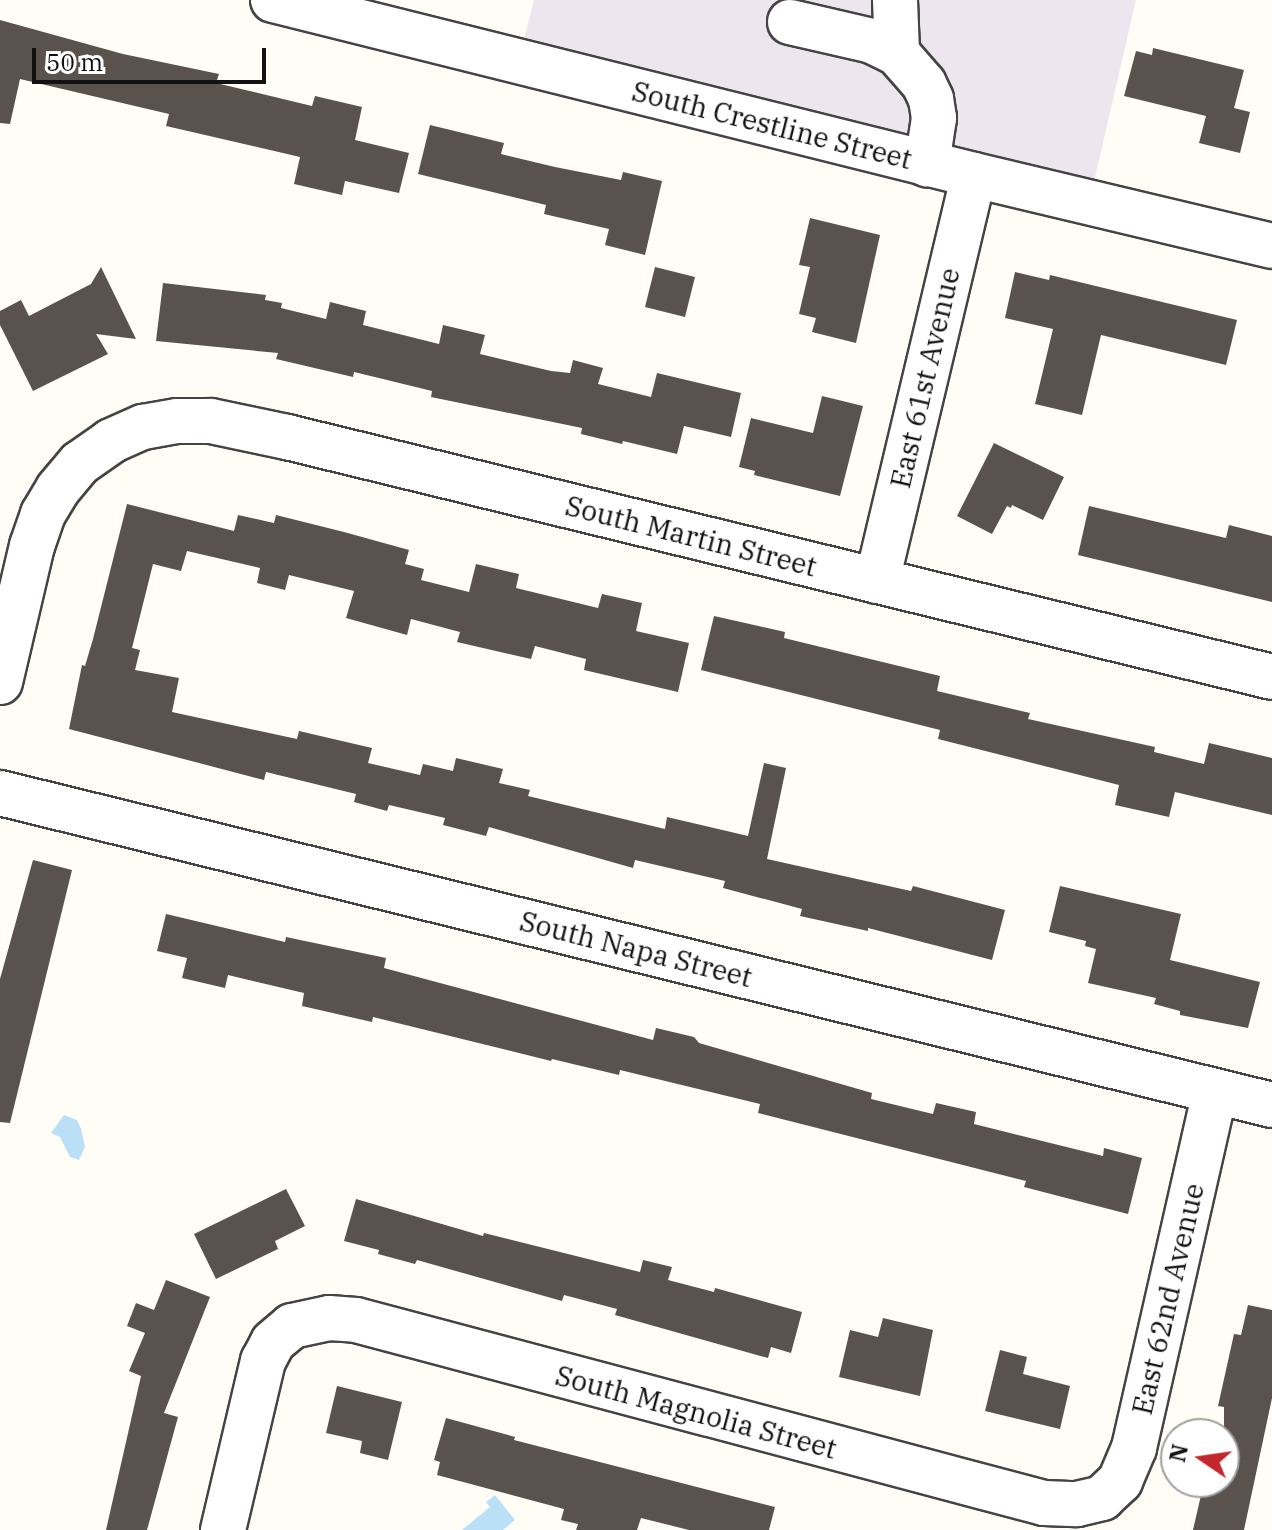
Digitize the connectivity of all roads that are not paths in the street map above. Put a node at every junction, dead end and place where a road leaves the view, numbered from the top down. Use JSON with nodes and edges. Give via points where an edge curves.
{"nodes":[{"id":1,"x":273,"y":0,"type":"edge"},
{"id":2,"x":895,"y":0,"type":"edge"},
{"id":3,"x":329,"y":7,"type":"edge"},
{"id":4,"x":790,"y":22,"type":"dead end"},
{"id":5,"x":897,"y":53,"type":"junction"},
{"id":6,"x":927,"y":164,"type":"junction"},
{"id":7,"x":974,"y":175,"type":"junction"},
{"id":8,"x":1272,"y":246,"type":"edge"},
{"id":9,"x":877,"y":581,"type":"junction"},
{"id":10,"x":1272,"y":677,"type":"edge"},
{"id":11,"x":0,"y":682,"type":"edge"},
{"id":12,"x":0,"y":793,"type":"edge"},
{"id":13,"x":1215,"y":1092,"type":"junction"},
{"id":14,"x":1272,"y":1105,"type":"edge"},
{"id":15,"x":1102,"y":1498,"type":"joint"},
{"id":16,"x":223,"y":1530,"type":"edge"}],
"edges":[{"from":1,"to":3,"type":"street","name":"South Crestline Street"},
{"from":2,"to":5,"type":"street"},
{"from":3,"to":6,"type":"street","name":"South Crestline Street"},
{"from":4,"to":5,"type":"street","via":[[872,41]]},
{"from":5,"to":6,"type":"street","via":[[931,99],[934,118]]},
{"from":6,"to":7,"type":"street","name":"South Crestline Street"},
{"from":7,"to":8,"type":"street","name":"South Crestline Street"},
{"from":7,"to":9,"type":"street","name":"East 61st Avenue"},
{"from":9,"to":10,"type":"street","name":"South Martin Street"},
{"from":9,"to":11,"type":"street","name":"South Martin Street","via":[[211,421],[165,423],[111,441],[80,463],[58,489],[43,514]]},
{"from":12,"to":13,"type":"street","name":"South Napa Street"},
{"from":13,"to":14,"type":"street","name":"South Napa Street"},
{"from":13,"to":15,"type":"street","name":"East 62nd Avenue","via":[[1134,1448],[1120,1481]]},
{"from":15,"to":16,"type":"street","name":"South Magnolia Street","via":[[1044,1503],[356,1320],[312,1319],[292,1326],[273,1342],[263,1361]]}]}
